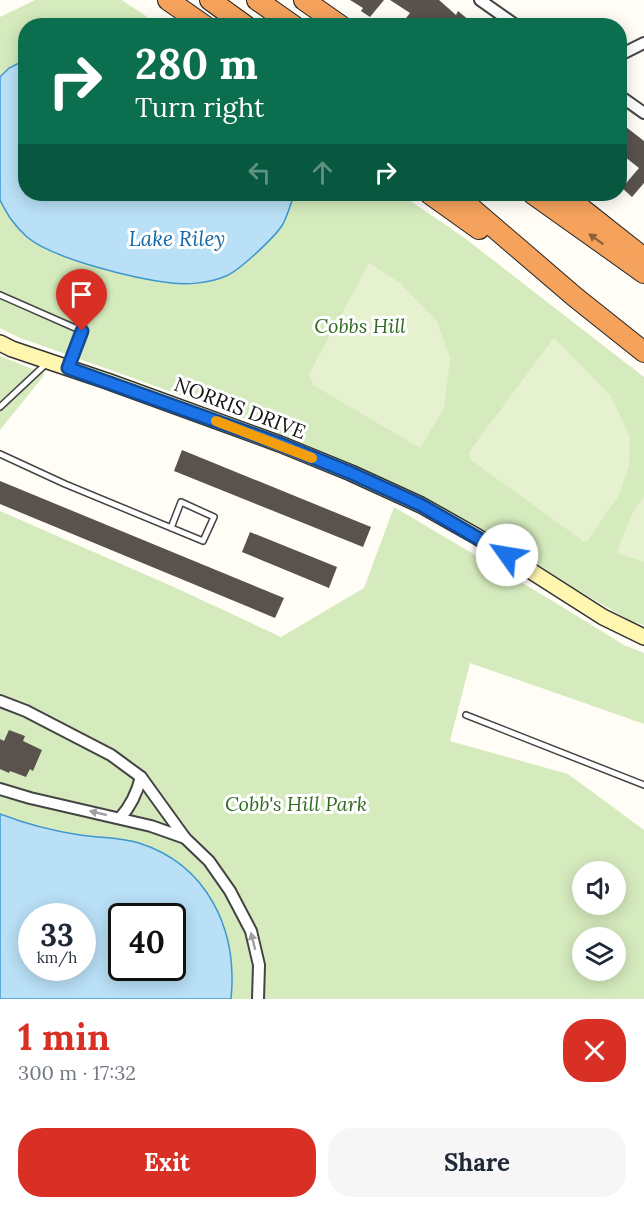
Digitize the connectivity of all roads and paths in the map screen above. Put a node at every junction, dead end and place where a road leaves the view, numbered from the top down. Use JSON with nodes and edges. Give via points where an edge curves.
{"nodes":[{"id":1,"x":168,"y":0,"type":"edge"},
{"id":2,"x":210,"y":0,"type":"edge"},
{"id":3,"x":257,"y":0,"type":"edge"},
{"id":4,"x":304,"y":0,"type":"edge"},
{"id":5,"x":480,"y":0,"type":"edge"},
{"id":6,"x":194,"y":18,"type":"edge"},
{"id":7,"x":235,"y":18,"type":"edge"},
{"id":8,"x":283,"y":18,"type":"edge"},
{"id":9,"x":330,"y":18,"type":"edge"},
{"id":10,"x":506,"y":18,"type":"edge"},
{"id":11,"x":644,"y":43,"type":"edge"},
{"id":12,"x":627,"y":52,"type":"edge"},
{"id":13,"x":627,"y":101,"type":"edge"},
{"id":14,"x":644,"y":113,"type":"edge"},
{"id":15,"x":440,"y":201,"type":"edge"},
{"id":16,"x":463,"y":201,"type":"edge"},
{"id":17,"x":543,"y":201,"type":"edge"},
{"id":18,"x":572,"y":201,"type":"edge"},
{"id":19,"x":644,"y":258,"type":"edge"},
{"id":20,"x":644,"y":273,"type":"edge"},
{"id":21,"x":0,"y":295,"type":"edge"},
{"id":22,"x":625,"y":337,"type":"junction"},
{"id":23,"x":0,"y":344,"type":"edge"},
{"id":24,"x":644,"y":352,"type":"edge"},
{"id":25,"x":49,"y":361,"type":"junction"},
{"id":26,"x":68,"y":368,"type":"junction"},
{"id":27,"x":0,"y":407,"type":"edge"},
{"id":28,"x":0,"y":454,"type":"edge"},
{"id":29,"x":171,"y":528,"type":"junction"},
{"id":30,"x":644,"y":637,"type":"edge"},
{"id":31,"x":0,"y":701,"type":"edge"},
{"id":32,"x":466,"y":715,"type":"dead end"},
{"id":33,"x":141,"y":777,"type":"junction"},
{"id":34,"x":644,"y":784,"type":"edge"},
{"id":35,"x":0,"y":789,"type":"edge"},
{"id":36,"x":120,"y":818,"type":"junction"},
{"id":37,"x":185,"y":838,"type":"junction"},
{"id":38,"x":258,"y":999,"type":"edge"}],
"edges":[{"from":1,"to":6,"type":"highway"},
{"from":2,"to":7,"type":"highway"},
{"from":3,"to":8,"type":"highway"},
{"from":4,"to":9,"type":"highway"},
{"from":5,"to":10,"type":"street"},
{"from":11,"to":12,"type":"street"},
{"from":13,"to":14,"type":"street"},
{"from":15,"to":22,"type":"highway"},
{"from":16,"to":22,"type":"highway"},
{"from":20,"to":17,"type":"highway","one_way":true},
{"from":18,"to":19,"type":"highway"},
{"from":21,"to":26,"type":"lane","via":[[82,331]]},
{"from":22,"to":24,"type":"highway"},
{"from":23,"to":25,"type":"street","name":"NORRIS DRIVE"},
{"from":25,"to":26,"type":"street","name":"NORRIS DRIVE"},
{"from":25,"to":27,"type":"lane"},
{"from":26,"to":30,"type":"street","name":"NORRIS DRIVE","via":[[280,444],[421,505],[603,617]]},
{"from":28,"to":29,"type":"lane"},
{"from":29,"to":29,"type":"lane","via":[[203,541],[214,517],[181,502]]},
{"from":31,"to":33,"type":"street","via":[[111,755]]},
{"from":32,"to":34,"type":"lane"},
{"from":33,"to":36,"type":"street","via":[[134,799]]},
{"from":33,"to":37,"type":"street"},
{"from":36,"to":35,"type":"street","one_way":true},
{"from":36,"to":37,"type":"street"},
{"from":38,"to":37,"type":"street","one_way":true,"via":[[259,965],[250,931],[230,891],[209,861]]}]}
